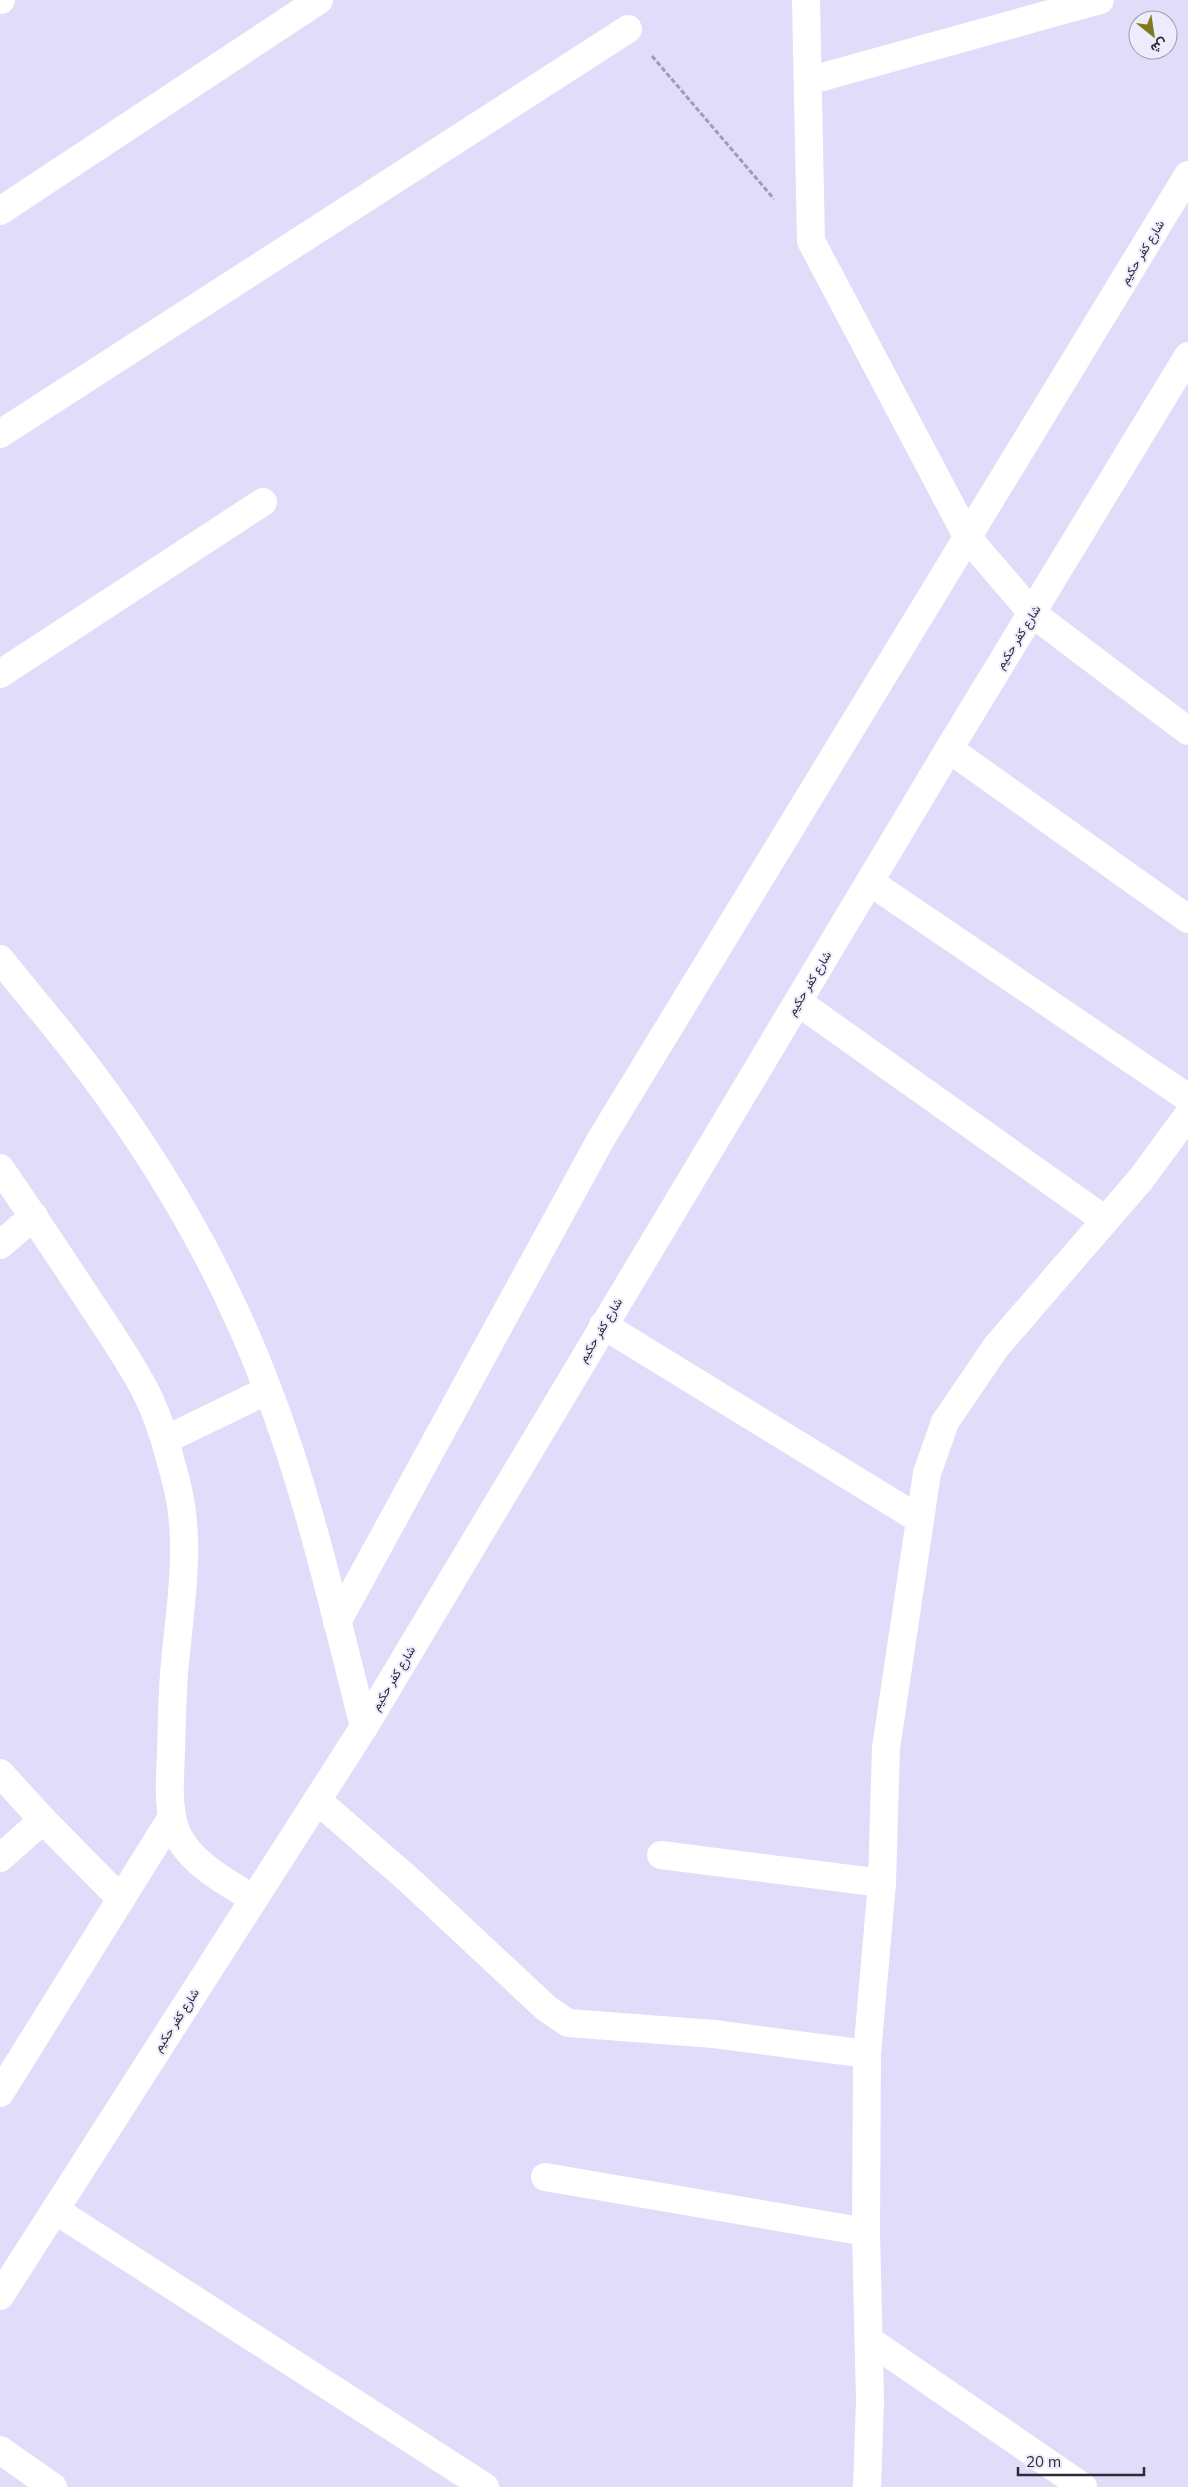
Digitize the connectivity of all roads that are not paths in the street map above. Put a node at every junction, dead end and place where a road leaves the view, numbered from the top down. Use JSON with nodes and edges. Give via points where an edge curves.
{"nodes":[{"id":1,"x":319,"y":0,"type":"edge"},
{"id":2,"x":806,"y":0,"type":"edge"},
{"id":3,"x":1100,"y":0,"type":"edge"},
{"id":4,"x":628,"y":29,"type":"road end"},
{"id":5,"x":808,"y":81,"type":"junction"},
{"id":6,"x":1188,"y":175,"type":"edge"},
{"id":7,"x":0,"y":211,"type":"edge"},
{"id":8,"x":1188,"y":356,"type":"edge"},
{"id":9,"x":0,"y":434,"type":"edge"},
{"id":10,"x":263,"y":502,"type":"dead end"},
{"id":11,"x":968,"y":538,"type":"junction"},
{"id":12,"x":1033,"y":614,"type":"junction"},
{"id":13,"x":0,"y":674,"type":"edge"},
{"id":14,"x":1188,"y":731,"type":"edge"},
{"id":15,"x":948,"y":749,"type":"junction"},
{"id":16,"x":870,"y":882,"type":"junction"},
{"id":17,"x":1188,"y":919,"type":"edge"},
{"id":18,"x":0,"y":959,"type":"edge"},
{"id":19,"x":798,"y":1002,"type":"junction"},
{"id":20,"x":1188,"y":1098,"type":"edge"},
{"id":21,"x":1188,"y":1115,"type":"edge"},
{"id":22,"x":0,"y":1168,"type":"edge"},
{"id":23,"x":34,"y":1216,"type":"junction"},
{"id":24,"x":1105,"y":1220,"type":"junction"},
{"id":25,"x":0,"y":1245,"type":"edge"},
{"id":26,"x":603,"y":1325,"type":"junction"},
{"id":27,"x":268,"y":1390,"type":"junction"},
{"id":28,"x":165,"y":1440,"type":"junction"},
{"id":29,"x":919,"y":1519,"type":"junction"},
{"id":30,"x":337,"y":1622,"type":"junction"},
{"id":31,"x":364,"y":1727,"type":"junction"},
{"id":32,"x":0,"y":1773,"type":"edge"},
{"id":33,"x":317,"y":1800,"type":"junction"},
{"id":34,"x":172,"y":1817,"type":"junction"},
{"id":35,"x":43,"y":1820,"type":"junction"},
{"id":36,"x":661,"y":1855,"type":"dead end"},
{"id":37,"x":0,"y":1858,"type":"edge"},
{"id":38,"x":882,"y":1883,"type":"junction"},
{"id":39,"x":121,"y":1898,"type":"junction"},
{"id":40,"x":254,"y":1899,"type":"junction"},
{"id":41,"x":867,"y":2054,"type":"junction"},
{"id":42,"x":0,"y":2093,"type":"edge"},
{"id":43,"x":545,"y":2177,"type":"dead end"},
{"id":44,"x":55,"y":2210,"type":"junction"},
{"id":45,"x":866,"y":2232,"type":"junction"},
{"id":46,"x":0,"y":2296,"type":"edge"},
{"id":47,"x":869,"y":2340,"type":"junction"},
{"id":48,"x":0,"y":2450,"type":"edge"},
{"id":49,"x":53,"y":2487,"type":"edge"},
{"id":50,"x":484,"y":2487,"type":"edge"},
{"id":51,"x":867,"y":2487,"type":"edge"},
{"id":52,"x":1083,"y":2487,"type":"edge"}],
"edges":[{"from":1,"to":7,"type":"street"},
{"from":2,"to":5,"type":"street"},
{"from":3,"to":5,"type":"street"},
{"from":4,"to":9,"type":"street"},
{"from":5,"to":11,"type":"street","via":[[811,241]]},
{"from":6,"to":11,"type":"street","name":"شارع كفر حكيم"},
{"from":8,"to":12,"type":"street","name":"شارع كفر حكيم"},
{"from":10,"to":13,"type":"street"},
{"from":11,"to":12,"type":"street"},
{"from":11,"to":30,"type":"street","name":"شارع كفر حكيم","via":[[601,1139]]},
{"from":12,"to":14,"type":"street"},
{"from":12,"to":15,"type":"street","name":"شارع كفر حكيم"},
{"from":15,"to":16,"type":"street","name":"شارع كفر حكيم"},
{"from":15,"to":17,"type":"street"},
{"from":16,"to":19,"type":"street","name":"شارع كفر حكيم"},
{"from":16,"to":20,"type":"street"},
{"from":18,"to":27,"type":"street","via":[[87,1066],[170,1190],[239,1322]]},
{"from":19,"to":24,"type":"street"},
{"from":19,"to":26,"type":"street","name":"شارع كفر حكيم"},
{"from":21,"to":24,"type":"street"},
{"from":22,"to":23,"type":"street"},
{"from":23,"to":25,"type":"street"},
{"from":23,"to":28,"type":"street","via":[[146,1392]]},
{"from":24,"to":29,"type":"street","via":[[996,1347],[945,1422],[927,1473]]},
{"from":26,"to":29,"type":"street"},
{"from":26,"to":31,"type":"street","name":"شارع كفر حكيم"},
{"from":27,"to":28,"type":"street"},
{"from":27,"to":30,"type":"street","via":[[307,1505]]},
{"from":28,"to":34,"type":"street","via":[[184,1530],[180,1625],[174,1672],[170,1770]]},
{"from":29,"to":38,"type":"street","via":[[886,1748]]},
{"from":30,"to":31,"type":"street"},
{"from":31,"to":33,"type":"street","name":"شارع كفر حكيم"},
{"from":32,"to":35,"type":"street"},
{"from":33,"to":40,"type":"street","name":"شارع كفر حكيم"},
{"from":33,"to":41,"type":"street","via":[[409,1880],[546,2008],[568,2023],[714,2034]]},
{"from":34,"to":39,"type":"street"},
{"from":34,"to":40,"type":"street","via":[[180,1840],[194,1858]]},
{"from":35,"to":37,"type":"street"},
{"from":35,"to":39,"type":"street"},
{"from":36,"to":38,"type":"street"},
{"from":38,"to":41,"type":"street"},
{"from":39,"to":42,"type":"street"},
{"from":40,"to":44,"type":"street","name":"شارع كفر حكيم"},
{"from":41,"to":45,"type":"street"},
{"from":43,"to":45,"type":"street"},
{"from":44,"to":46,"type":"street","name":"شارع كفر حكيم"},
{"from":44,"to":50,"type":"street"},
{"from":45,"to":47,"type":"street"},
{"from":47,"to":51,"type":"street"},
{"from":47,"to":52,"type":"street"},
{"from":48,"to":49,"type":"street"}]}
